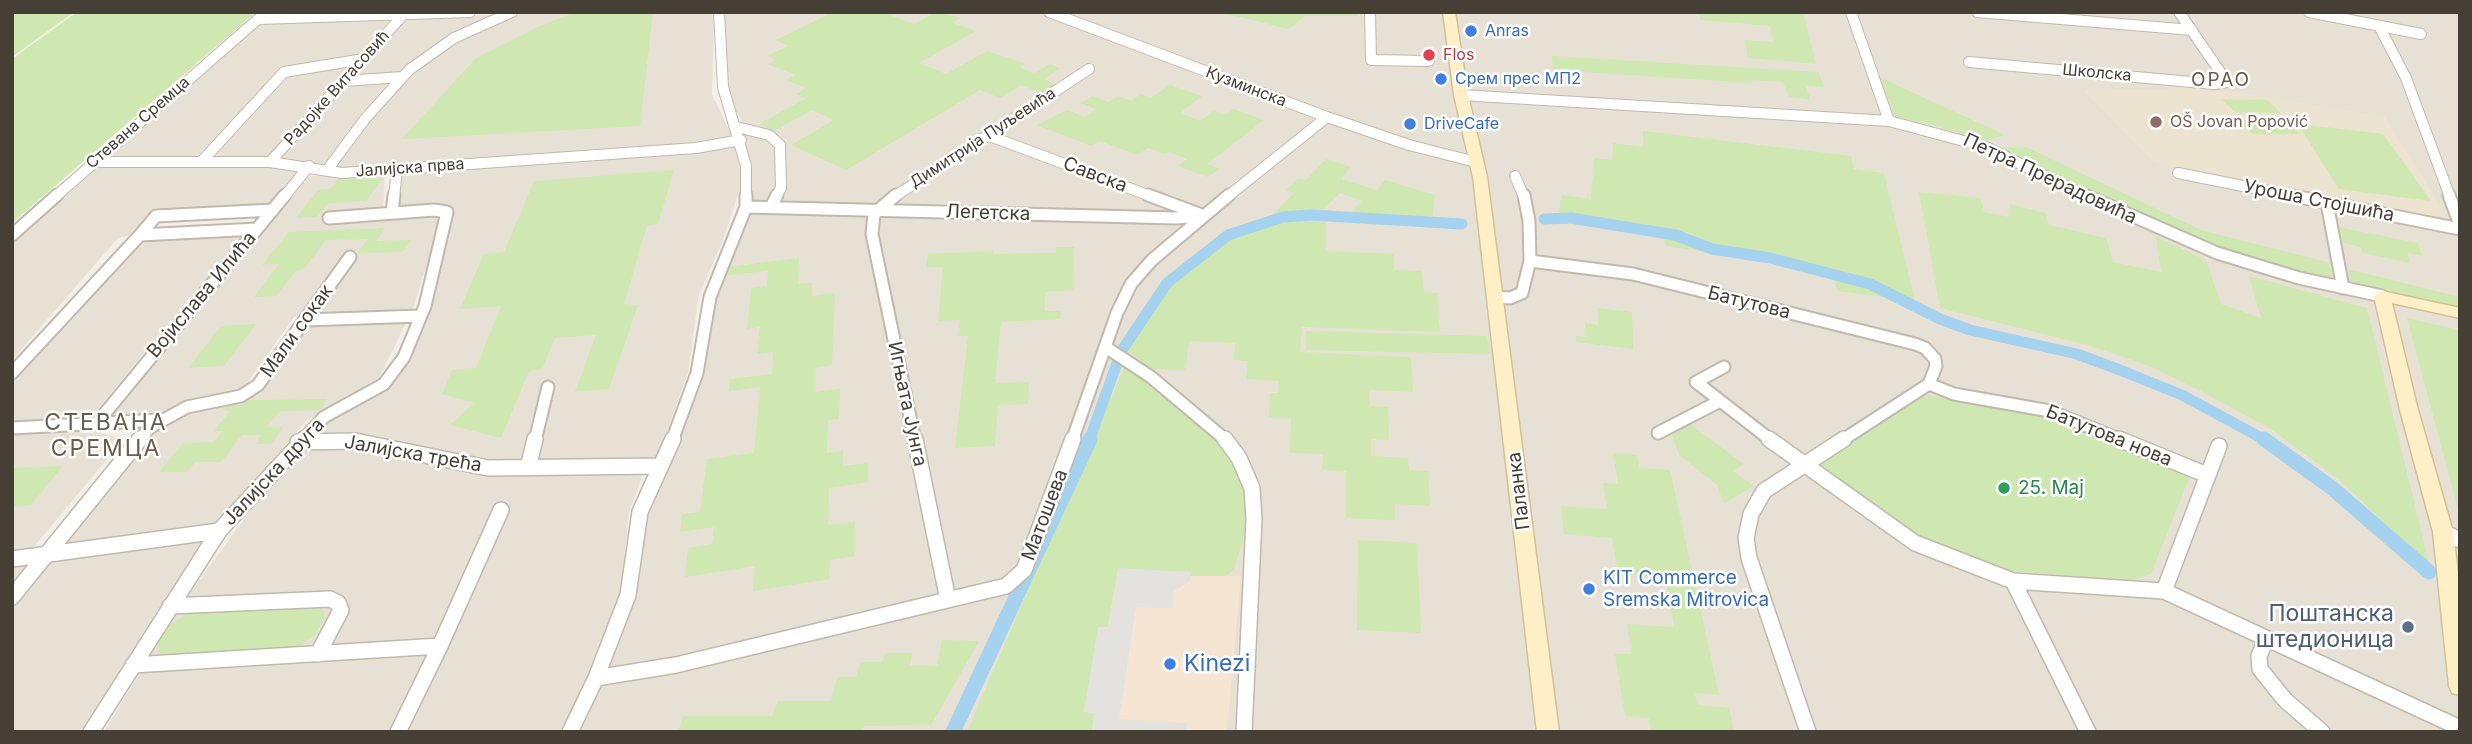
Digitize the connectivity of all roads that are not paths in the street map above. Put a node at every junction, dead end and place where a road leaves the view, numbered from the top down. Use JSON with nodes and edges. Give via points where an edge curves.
{"nodes":[{"id":1,"x":470,"y":12,"type":"edge"},
{"id":2,"x":512,"y":12,"type":"edge"},
{"id":3,"x":719,"y":12,"type":"edge"},
{"id":4,"x":1049,"y":12,"type":"edge"},
{"id":5,"x":1370,"y":12,"type":"edge"},
{"id":6,"x":1449,"y":12,"type":"edge"},
{"id":7,"x":1851,"y":12,"type":"edge"},
{"id":8,"x":1977,"y":12,"type":"edge"},
{"id":9,"x":2179,"y":12,"type":"edge"},
{"id":10,"x":2309,"y":12,"type":"edge"},
{"id":11,"x":404,"y":14,"type":"junction"},
{"id":12,"x":262,"y":15,"type":"edge"},
{"id":13,"x":2379,"y":26,"type":"junction"},
{"id":14,"x":2192,"y":30,"type":"junction"},
{"id":15,"x":2421,"y":34,"type":"dead end"},
{"id":16,"x":364,"y":59,"type":"junction"},
{"id":17,"x":1429,"y":61,"type":"dead end"},
{"id":18,"x":1969,"y":62,"type":"dead end"},
{"id":19,"x":1089,"y":69,"type":"dead end"},
{"id":20,"x":402,"y":77,"type":"junction"},
{"id":21,"x":344,"y":81,"type":"junction"},
{"id":22,"x":2225,"y":83,"type":"joint"},
{"id":23,"x":1461,"y":95,"type":"junction"},
{"id":24,"x":1326,"y":117,"type":"junction"},
{"id":25,"x":1889,"y":121,"type":"junction"},
{"id":26,"x":739,"y":134,"type":"junction"},
{"id":27,"x":987,"y":135,"type":"junction"},
{"id":28,"x":1472,"y":142,"type":"junction"},
{"id":29,"x":1445,"y":154,"type":"junction"},
{"id":30,"x":202,"y":161,"type":"junction"},
{"id":31,"x":93,"y":162,"type":"junction"},
{"id":32,"x":270,"y":162,"type":"junction"},
{"id":33,"x":1476,"y":162,"type":"junction"},
{"id":34,"x":309,"y":166,"type":"junction"},
{"id":35,"x":397,"y":169,"type":"junction"},
{"id":36,"x":327,"y":170,"type":"junction"},
{"id":37,"x":2178,"y":173,"type":"dead end"},
{"id":38,"x":1515,"y":176,"type":"dead end"},
{"id":39,"x":2327,"y":203,"type":"junction"},
{"id":40,"x":746,"y":207,"type":"junction"},
{"id":41,"x":771,"y":208,"type":"junction"},
{"id":42,"x":877,"y":209,"type":"junction"},
{"id":43,"x":273,"y":210,"type":"junction"},
{"id":44,"x":392,"y":213,"type":"junction"},
{"id":45,"x":1204,"y":216,"type":"junction"},
{"id":46,"x":329,"y":218,"type":"dead end"},
{"id":47,"x":2460,"y":227,"type":"edge"},
{"id":48,"x":257,"y":229,"type":"junction"},
{"id":49,"x":12,"y":235,"type":"edge"},
{"id":50,"x":140,"y":235,"type":"junction"},
{"id":51,"x":350,"y":257,"type":"dead end"},
{"id":52,"x":1530,"y":261,"type":"junction"},
{"id":53,"x":2343,"y":288,"type":"junction"},
{"id":54,"x":2382,"y":296,"type":"junction"},
{"id":55,"x":1494,"y":297,"type":"junction"},
{"id":56,"x":2460,"y":313,"type":"edge"},
{"id":57,"x":420,"y":316,"type":"junction"},
{"id":58,"x":305,"y":320,"type":"junction"},
{"id":59,"x":1107,"y":348,"type":"junction"},
{"id":60,"x":1724,"y":367,"type":"dead end"},
{"id":61,"x":12,"y":373,"type":"edge"},
{"id":62,"x":1929,"y":384,"type":"junction"},
{"id":63,"x":548,"y":387,"type":"dead end"},
{"id":64,"x":1720,"y":401,"type":"junction"},
{"id":65,"x":159,"y":420,"type":"junction"},
{"id":66,"x":96,"y":424,"type":"junction"},
{"id":67,"x":12,"y":428,"type":"edge"},
{"id":68,"x":1658,"y":433,"type":"dead end"},
{"id":69,"x":298,"y":442,"type":"junction"},
{"id":70,"x":2220,"y":446,"type":"dead end"},
{"id":71,"x":1804,"y":466,"type":"junction"},
{"id":72,"x":660,"y":467,"type":"junction"},
{"id":73,"x":528,"y":468,"type":"junction"},
{"id":74,"x":2207,"y":475,"type":"junction"},
{"id":75,"x":501,"y":510,"type":"dead end"},
{"id":76,"x":219,"y":531,"type":"junction"},
{"id":77,"x":2452,"y":536,"type":"edge"},
{"id":78,"x":43,"y":556,"type":"junction"},
{"id":79,"x":12,"y":559,"type":"edge"},
{"id":80,"x":2014,"y":581,"type":"junction"},
{"id":81,"x":2164,"y":592,"type":"junction"},
{"id":82,"x":12,"y":597,"type":"edge"},
{"id":83,"x":948,"y":600,"type":"junction"},
{"id":84,"x":170,"y":606,"type":"junction"},
{"id":85,"x":2266,"y":639,"type":"junction"},
{"id":86,"x":440,"y":646,"type":"junction"},
{"id":87,"x":318,"y":654,"type":"junction"},
{"id":88,"x":133,"y":665,"type":"junction"},
{"id":89,"x":596,"y":678,"type":"junction"},
{"id":90,"x":2460,"y":686,"type":"edge"},
{"id":91,"x":2460,"y":728,"type":"edge"},
{"id":92,"x":91,"y":732,"type":"edge"},
{"id":93,"x":398,"y":732,"type":"edge"},
{"id":94,"x":570,"y":732,"type":"edge"},
{"id":95,"x":1244,"y":732,"type":"edge"},
{"id":96,"x":1548,"y":732,"type":"edge"},
{"id":97,"x":1808,"y":732,"type":"edge"},
{"id":98,"x":2088,"y":732,"type":"edge"},
{"id":99,"x":2322,"y":732,"type":"edge"}],
"edges":[{"from":1,"to":11,"type":"street"},
{"from":2,"to":20,"type":"street","name":"Јалијска прва","via":[[454,38]]},
{"from":3,"to":26,"type":"street","via":[[723,87]]},
{"from":4,"to":24,"type":"street","name":"Кузминска"},
{"from":5,"to":17,"type":"street","via":[[1371,60]]},
{"from":6,"to":23,"type":"main road","name":"Паланка"},
{"from":7,"to":25,"type":"street"},
{"from":8,"to":14,"type":"street"},
{"from":9,"to":14,"type":"street"},
{"from":10,"to":13,"type":"street"},
{"from":11,"to":12,"type":"street"},
{"from":11,"to":16,"type":"street","name":"Радојке Витасовић"},
{"from":12,"to":31,"type":"street","name":"Стевана Сремца"},
{"from":13,"to":15,"type":"street"},
{"from":13,"to":47,"type":"street","name":"Уроша Стојшића","via":[[2406,78]]},
{"from":14,"to":22,"type":"street"},
{"from":16,"to":21,"type":"street","name":"Радојке Витасовић"},
{"from":16,"to":30,"type":"street","via":[[284,72]]},
{"from":18,"to":22,"type":"street","name":"Школска"},
{"from":19,"to":27,"type":"street","name":"Димитрија Пуљевића"},
{"from":20,"to":21,"type":"street"},
{"from":20,"to":36,"type":"street","name":"Јалијска прва"},
{"from":21,"to":32,"type":"street","name":"Радојке Витасовић"},
{"from":23,"to":25,"type":"street","name":"Петра Прерадовића"},
{"from":23,"to":28,"type":"main road","name":"Паланка"},
{"from":24,"to":29,"type":"street","name":"Кузминска"},
{"from":24,"to":45,"type":"street","name":"Матошева"},
{"from":25,"to":53,"type":"street","name":"Петра Прерадовића","via":[[1986,147],[2217,253]]},
{"from":26,"to":35,"type":"street","name":"Јалијска прва","via":[[696,148]]},
{"from":26,"to":40,"type":"street","via":[[746,166]]},
{"from":26,"to":41,"type":"street","via":[[769,135],[780,145],[781,188]]},
{"from":27,"to":42,"type":"street","name":"Димитрија Пуљевића"},
{"from":27,"to":45,"type":"street","name":"Савска"},
{"from":28,"to":29,"type":"street","via":[[1465,149]]},
{"from":28,"to":33,"type":"main road","name":"Паланка"},
{"from":29,"to":33,"type":"street","name":"Кузминска"},
{"from":30,"to":31,"type":"street"},
{"from":30,"to":32,"type":"street"},
{"from":31,"to":49,"type":"street","name":"Стевана Сремца"},
{"from":32,"to":34,"type":"street"},
{"from":33,"to":55,"type":"main road","name":"Паланка"},
{"from":34,"to":36,"type":"street"},
{"from":34,"to":43,"type":"street","name":"Војислава Илића"},
{"from":35,"to":36,"type":"street","name":"Јалијска прва"},
{"from":35,"to":44,"type":"street"},
{"from":37,"to":39,"type":"street","name":"Уроша Стојшића"},
{"from":38,"to":52,"type":"street","via":[[1526,199]]},
{"from":39,"to":47,"type":"street","name":"Уроша Стојшића"},
{"from":39,"to":53,"type":"street"},
{"from":40,"to":41,"type":"street","name":"Легетска"},
{"from":40,"to":72,"type":"street","via":[[710,297],[697,373]]},
{"from":41,"to":42,"type":"street","name":"Легетска"},
{"from":42,"to":45,"type":"street","name":"Легетска"},
{"from":42,"to":83,"type":"street","name":"Игњата Јунга","via":[[872,234]]},
{"from":43,"to":48,"type":"street","name":"Војислава Илића"},
{"from":43,"to":50,"type":"street","via":[[156,216]]},
{"from":44,"to":46,"type":"street","name":"Јалијска друга"},
{"from":44,"to":57,"type":"street","name":"Јалијска друга","via":[[447,212]]},
{"from":45,"to":59,"type":"street","name":"Матошева","via":[[1139,274],[1117,313]]},
{"from":48,"to":50,"type":"street"},
{"from":48,"to":66,"type":"street","name":"Војислава Илића"},
{"from":50,"to":61,"type":"street"},
{"from":51,"to":58,"type":"street","name":"Мали сокак"},
{"from":52,"to":55,"type":"street","via":[[1522,293]]},
{"from":52,"to":62,"type":"street","name":"Батутова","via":[[1633,274],[1915,344],[1935,359]]},
{"from":53,"to":54,"type":"street","name":"Петра Прерадовића"},
{"from":54,"to":56,"type":"main road","name":"Петра Прерадовића"},
{"from":54,"to":77,"type":"main road","via":[[2409,410]]},
{"from":55,"to":96,"type":"main road","name":"Паланка"},
{"from":57,"to":58,"type":"street"},
{"from":57,"to":69,"type":"street","name":"Јалијска друга","via":[[394,374],[369,394],[324,417]]},
{"from":58,"to":65,"type":"street","name":"Мали сокак","via":[[251,392],[187,407]]},
{"from":59,"to":83,"type":"street","name":"Матошева","via":[[1024,570],[1006,586]]},
{"from":59,"to":95,"type":"street","via":[[1152,377],[1221,433],[1252,488]]},
{"from":60,"to":64,"type":"street","via":[[1696,382]]},
{"from":62,"to":71,"type":"street"},
{"from":62,"to":74,"type":"street","name":"Батутова нова","via":[[1954,394],[2050,411]]},
{"from":63,"to":73,"type":"street"},
{"from":64,"to":68,"type":"street"},
{"from":64,"to":71,"type":"street"},
{"from":65,"to":66,"type":"street"},
{"from":65,"to":78,"type":"street"},
{"from":66,"to":67,"type":"street"},
{"from":69,"to":73,"type":"street","name":"Јалијска трећа","via":[[355,441],[470,466]]},
{"from":69,"to":76,"type":"street","name":"Јалијска друга"},
{"from":70,"to":74,"type":"street"},
{"from":71,"to":80,"type":"street","via":[[1906,538]]},
{"from":71,"to":97,"type":"street","via":[[1764,491],[1751,514],[1746,538]]},
{"from":72,"to":73,"type":"street","name":"Јалијска трећа"},
{"from":72,"to":89,"type":"street","via":[[640,512],[628,595]]},
{"from":74,"to":81,"type":"street"},
{"from":75,"to":86,"type":"street"},
{"from":76,"to":78,"type":"street","name":"Јалијска друга"},
{"from":76,"to":84,"type":"street"},
{"from":77,"to":90,"type":"main road"},
{"from":78,"to":79,"type":"street","name":"Јалијска друга"},
{"from":78,"to":82,"type":"street"},
{"from":80,"to":81,"type":"street"},
{"from":80,"to":98,"type":"street"},
{"from":81,"to":85,"type":"street"},
{"from":83,"to":89,"type":"street","name":"Матошева","via":[[676,665]]},
{"from":84,"to":87,"type":"street","via":[[330,599],[341,610]]},
{"from":84,"to":88,"type":"street"},
{"from":85,"to":91,"type":"street"},
{"from":85,"to":99,"type":"street","via":[[2259,656],[2260,669],[2285,700]]},
{"from":86,"to":87,"type":"street"},
{"from":86,"to":93,"type":"street"},
{"from":87,"to":88,"type":"street"},
{"from":88,"to":92,"type":"street"},
{"from":89,"to":94,"type":"street"}]}
